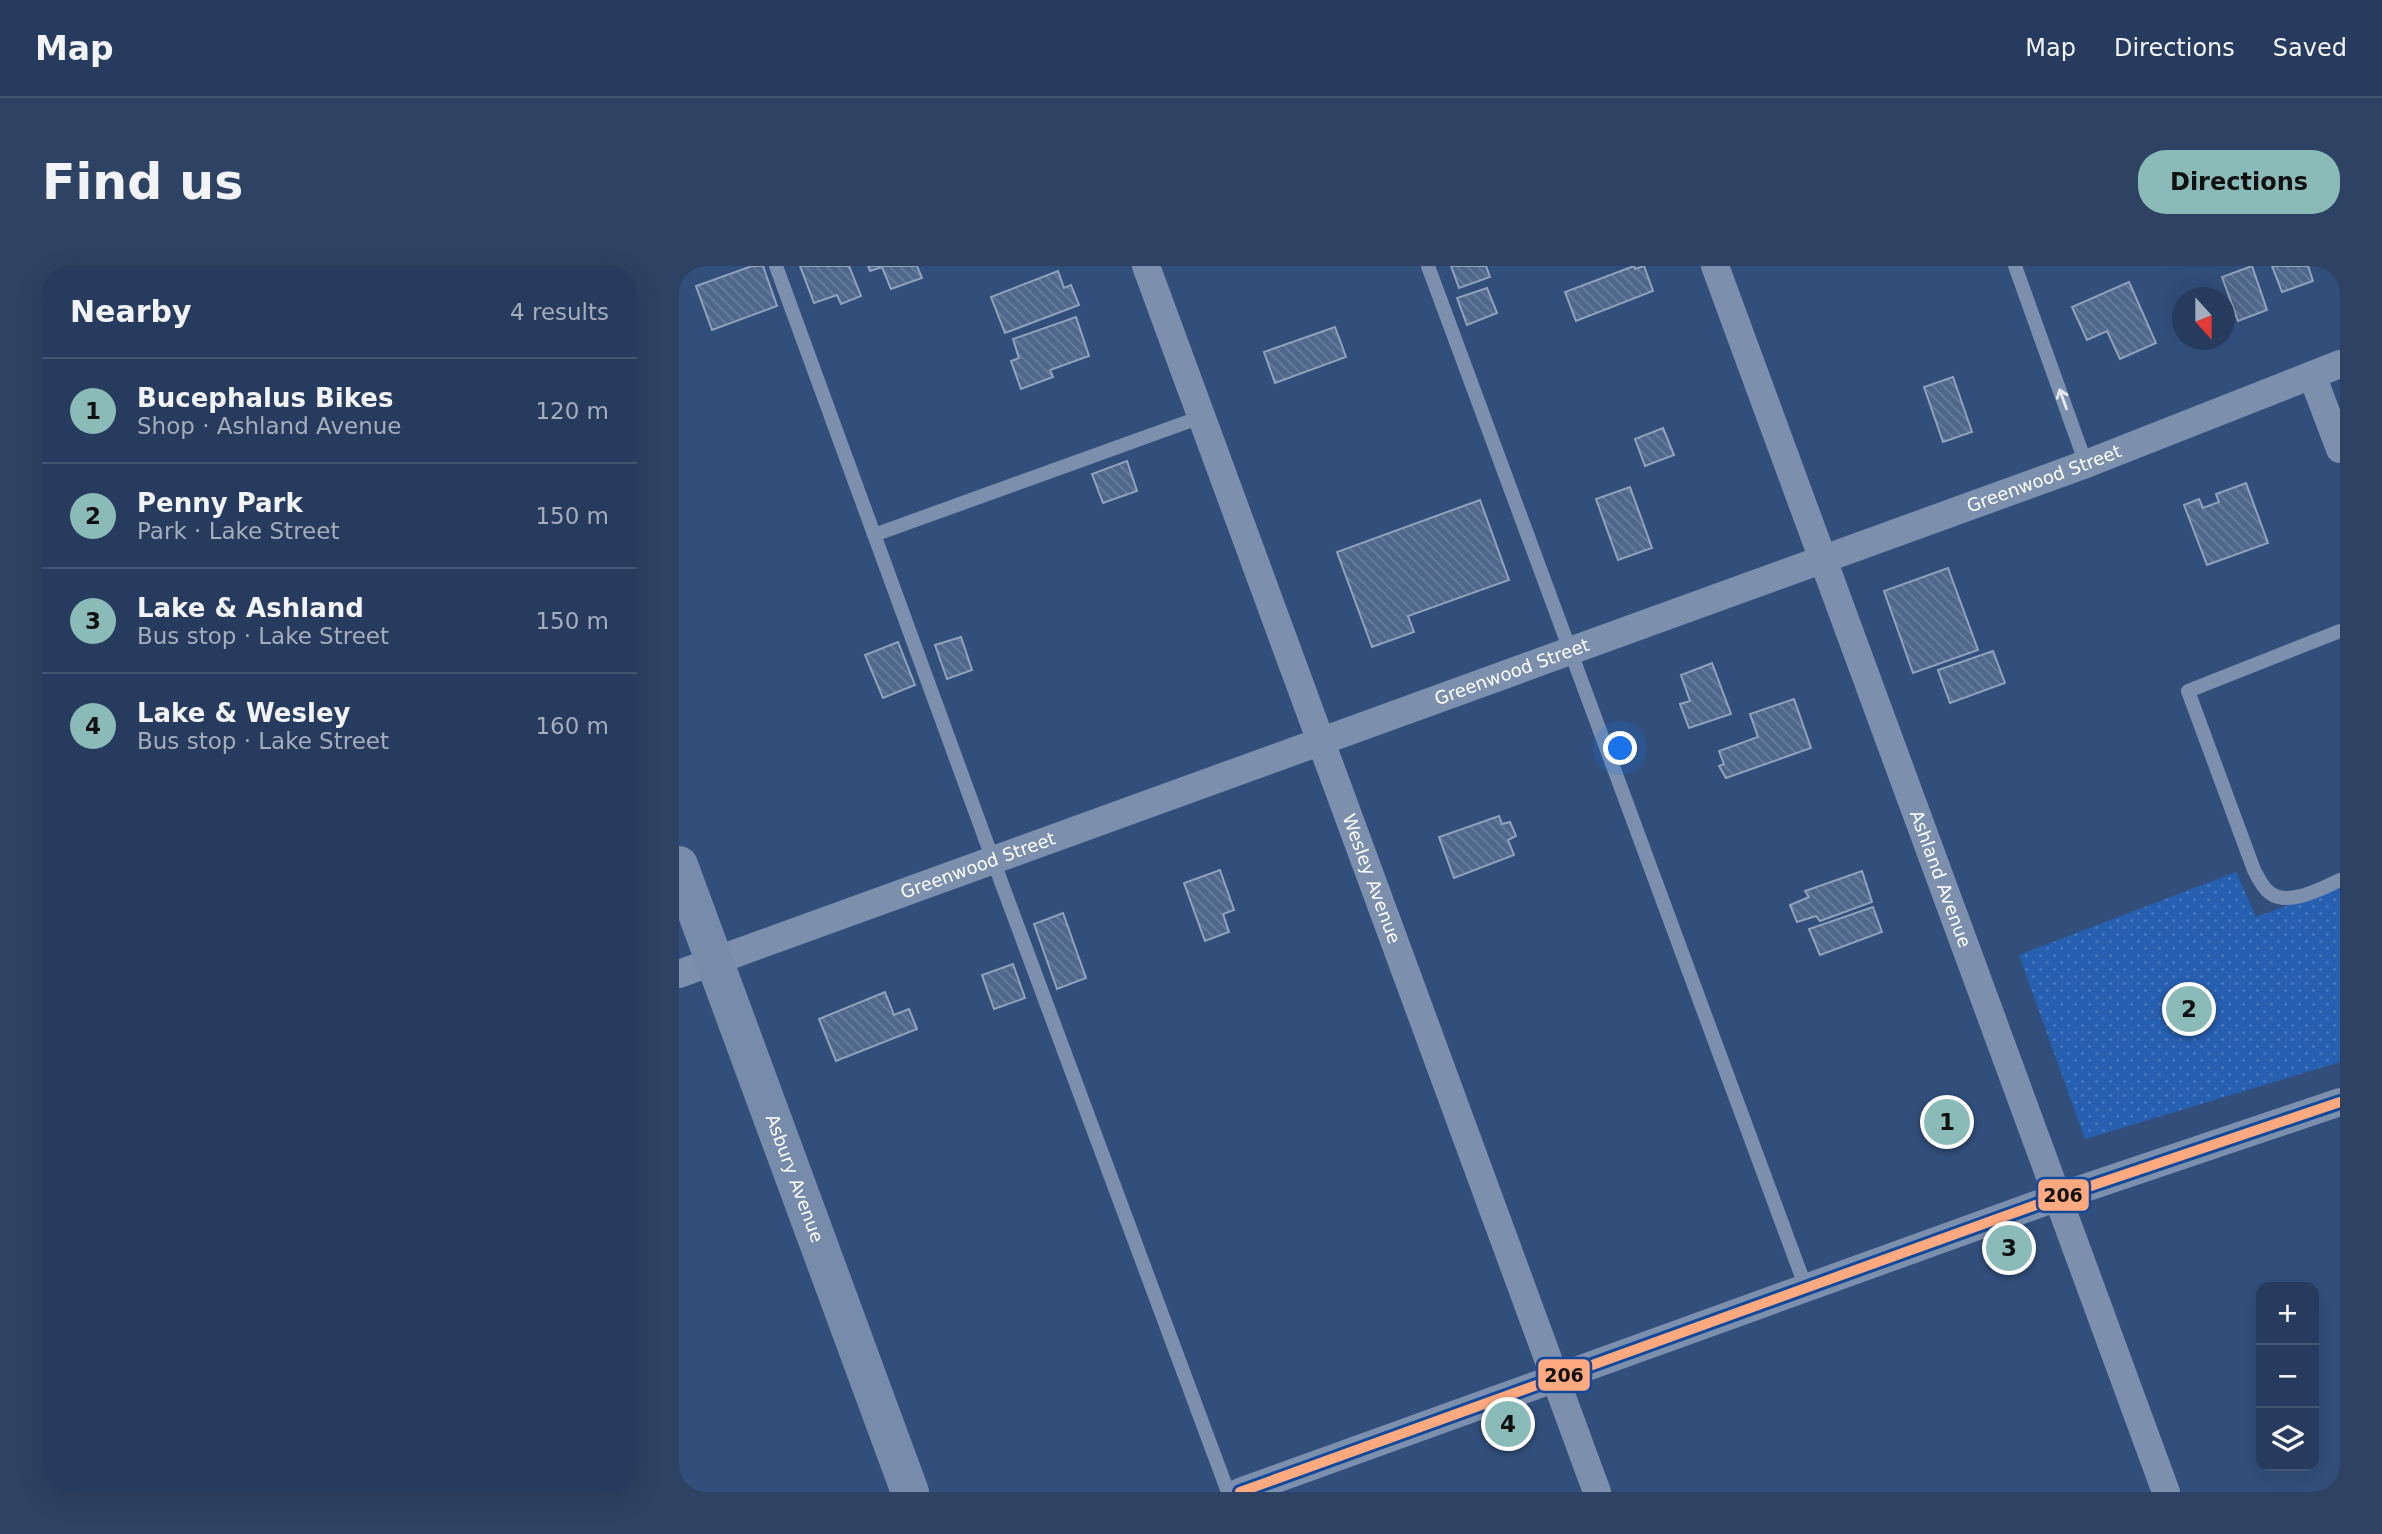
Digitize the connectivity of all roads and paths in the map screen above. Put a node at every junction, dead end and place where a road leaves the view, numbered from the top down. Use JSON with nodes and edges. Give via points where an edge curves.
{"nodes":[{"id":1,"x":776,"y":266,"type":"edge"},
{"id":2,"x":1146,"y":266,"type":"edge"},
{"id":3,"x":1428,"y":266,"type":"edge"},
{"id":4,"x":1715,"y":266,"type":"edge"},
{"id":5,"x":2015,"y":266,"type":"edge"},
{"id":6,"x":2340,"y":364,"type":"edge"},
{"id":7,"x":2312,"y":375,"type":"junction"},
{"id":8,"x":1201,"y":416,"type":"junction"},
{"id":9,"x":2340,"y":449,"type":"edge"},
{"id":10,"x":2086,"y":464,"type":"junction"},
{"id":11,"x":874,"y":535,"type":"junction"},
{"id":12,"x":1823,"y":560,"type":"junction"},
{"id":13,"x":2340,"y":631,"type":"edge"},
{"id":14,"x":1569,"y":650,"type":"junction"},
{"id":15,"x":1320,"y":741,"type":"junction"},
{"id":16,"x":993,"y":860,"type":"junction"},
{"id":17,"x":679,"y":865,"type":"edge"},
{"id":18,"x":2340,"y":880,"type":"edge"},
{"id":19,"x":714,"y":961,"type":"junction"},
{"id":20,"x":679,"y":974,"type":"edge"},
{"id":21,"x":2340,"y":1102,"type":"edge"},
{"id":22,"x":2058,"y":1197,"type":"junction"},
{"id":23,"x":1806,"y":1288,"type":"junction"},
{"id":24,"x":1555,"y":1379,"type":"junction"},
{"id":25,"x":910,"y":1492,"type":"edge"},
{"id":26,"x":1228,"y":1492,"type":"edge"},
{"id":27,"x":1240,"y":1492,"type":"edge"},
{"id":28,"x":1597,"y":1492,"type":"edge"},
{"id":29,"x":2166,"y":1492,"type":"edge"}],
"edges":[{"from":1,"to":11,"type":"lane"},
{"from":2,"to":8,"type":"street","name":"Wesley Avenue"},
{"from":3,"to":14,"type":"lane"},
{"from":4,"to":12,"type":"street","name":"Ashland Avenue"},
{"from":10,"to":5,"type":"lane","one_way":true},
{"from":6,"to":7,"type":"street","name":"Greenwood Street"},
{"from":7,"to":9,"type":"street"},
{"from":7,"to":10,"type":"street","name":"Greenwood Street"},
{"from":8,"to":11,"type":"lane"},
{"from":8,"to":15,"type":"street","name":"Wesley Avenue"},
{"from":10,"to":12,"type":"street","name":"Greenwood Street"},
{"from":11,"to":16,"type":"lane"},
{"from":12,"to":14,"type":"street","name":"Greenwood Street"},
{"from":12,"to":22,"type":"street","name":"Ashland Avenue"},
{"from":13,"to":18,"type":"lane","via":[[2188,691],[2260,882],[2271,895],[2286,898]]},
{"from":14,"to":15,"type":"street","name":"Greenwood Street"},
{"from":14,"to":23,"type":"lane"},
{"from":15,"to":16,"type":"street","name":"Greenwood Street"},
{"from":15,"to":24,"type":"street","name":"Wesley Avenue"},
{"from":16,"to":19,"type":"street","name":"Greenwood Street"},
{"from":16,"to":26,"type":"lane"},
{"from":17,"to":19,"type":"main road","name":"Asbury Avenue"},
{"from":19,"to":20,"type":"street","name":"Greenwood Street"},
{"from":19,"to":25,"type":"main road","name":"Asbury Avenue"},
{"from":21,"to":22,"type":"street"},
{"from":22,"to":23,"type":"street"},
{"from":22,"to":29,"type":"street","name":"Ashland Avenue"},
{"from":23,"to":24,"type":"street"},
{"from":24,"to":27,"type":"street"},
{"from":24,"to":28,"type":"street","name":"Wesley Avenue"}]}
